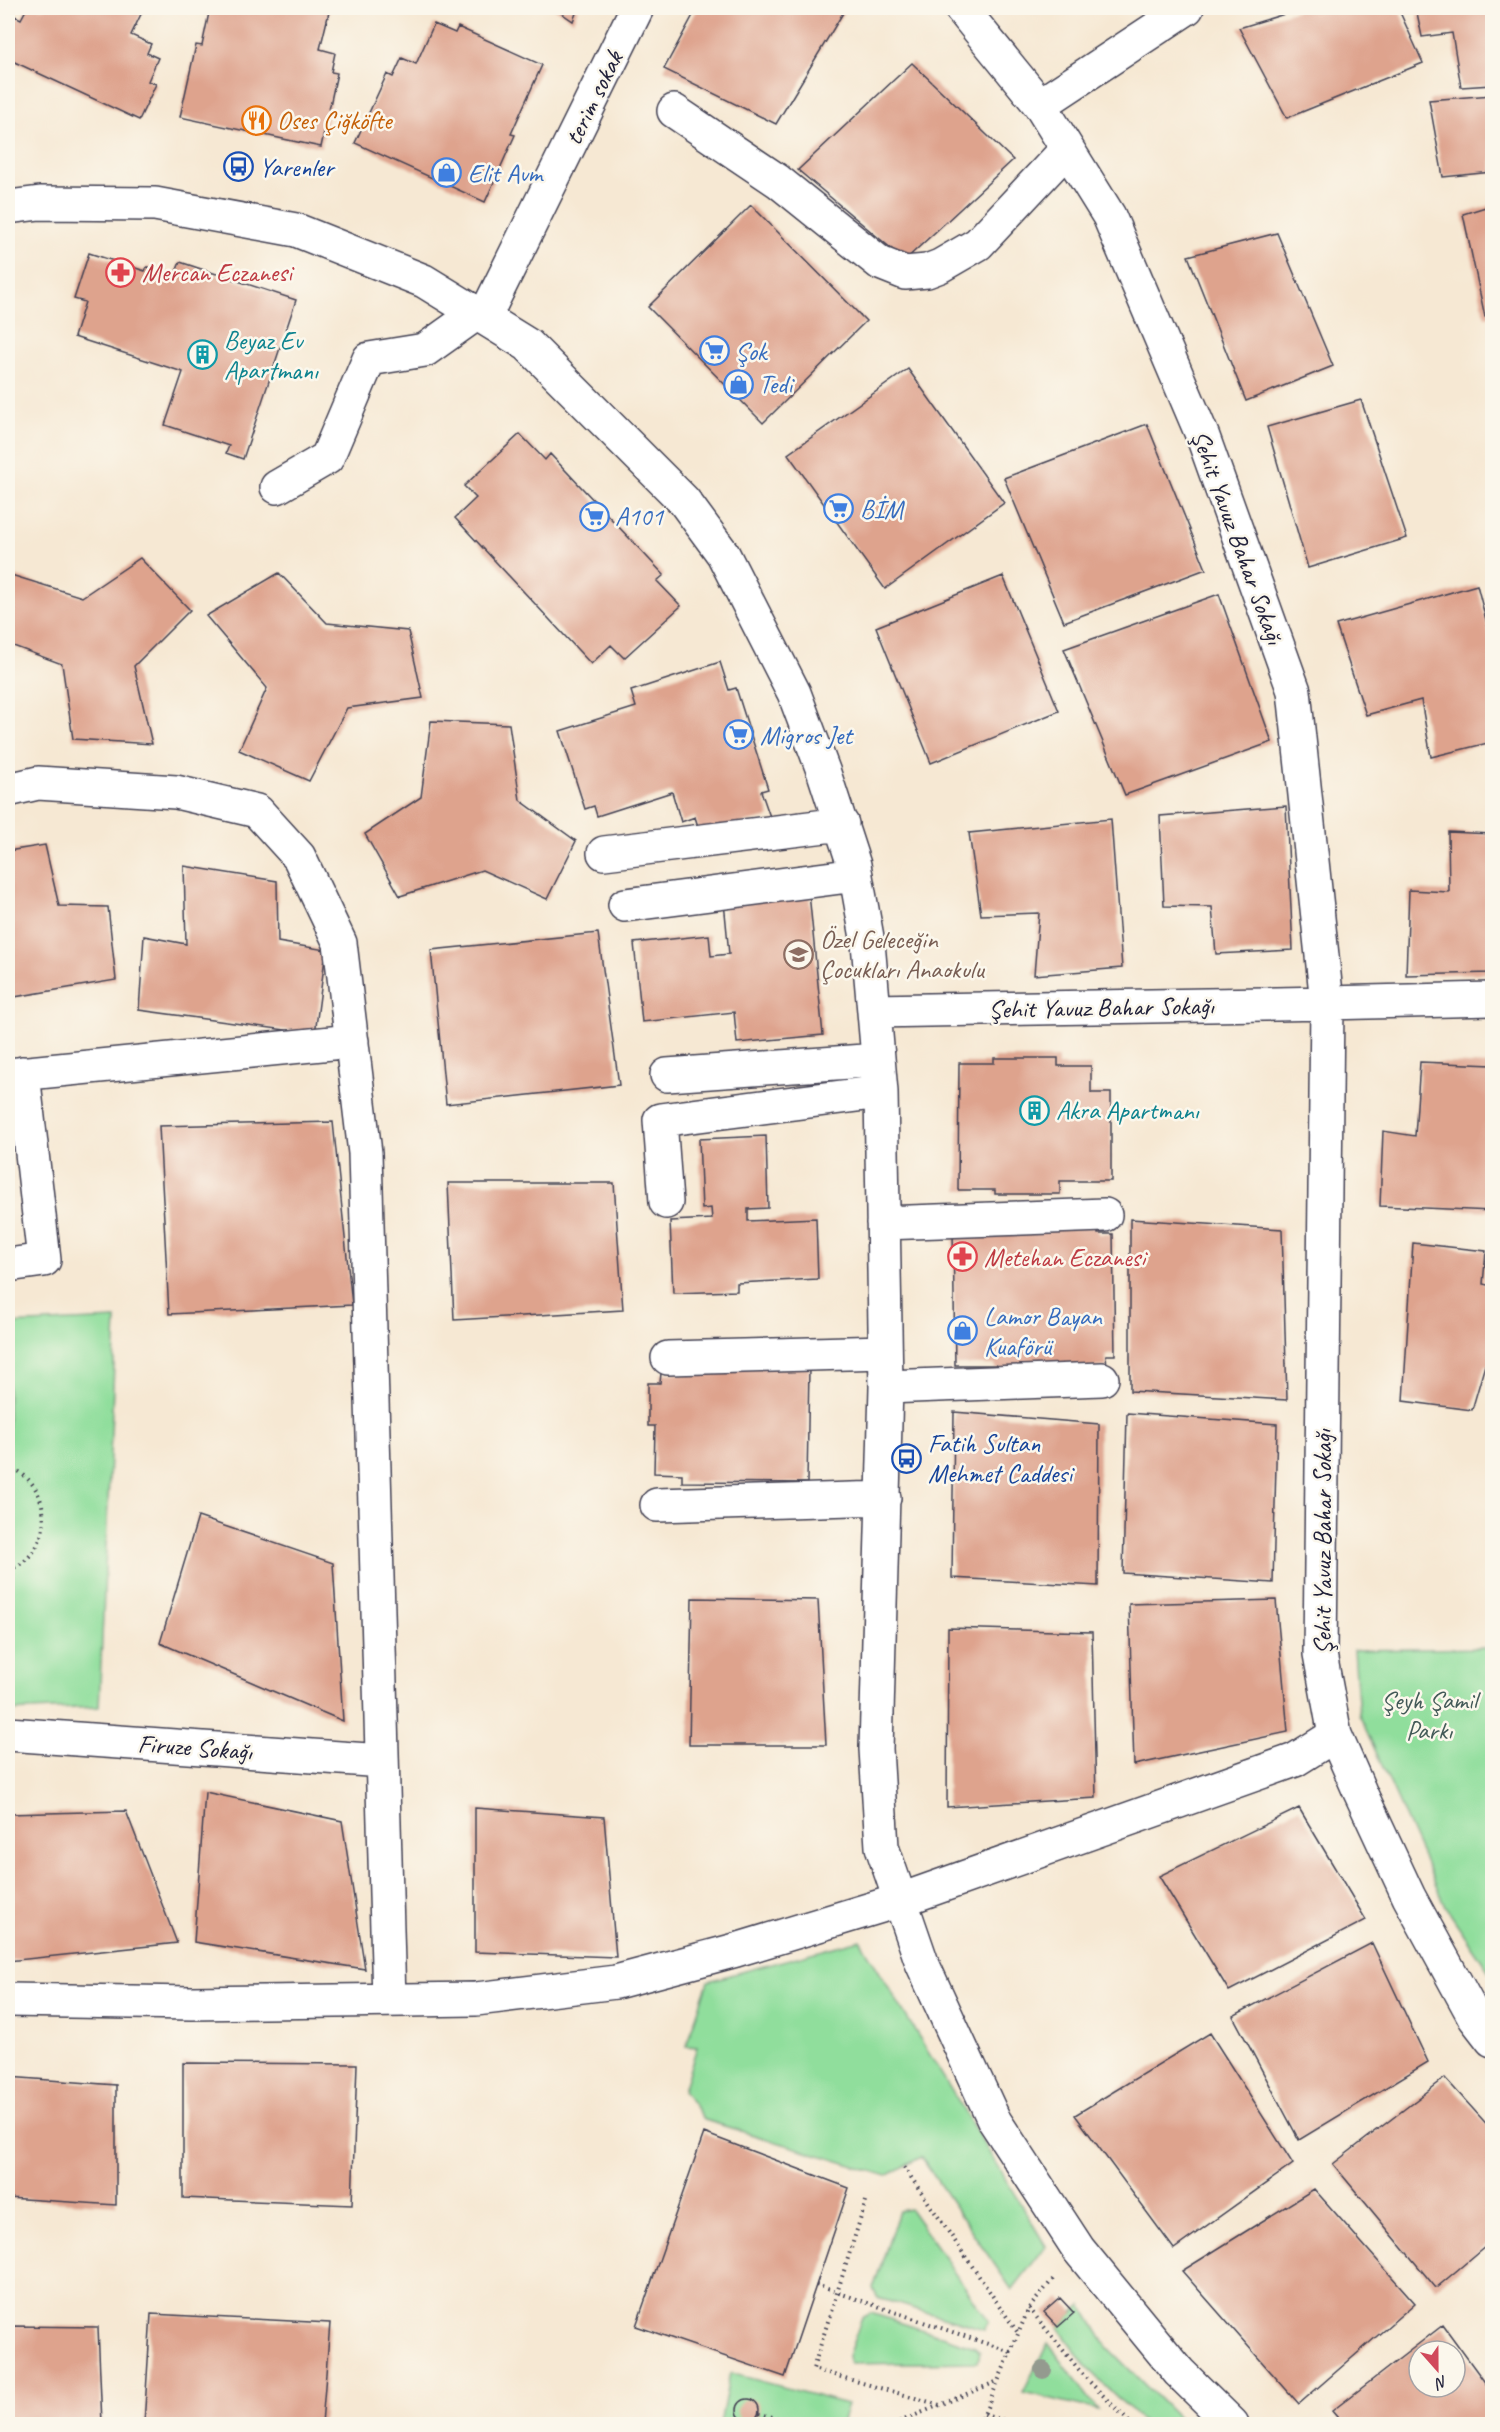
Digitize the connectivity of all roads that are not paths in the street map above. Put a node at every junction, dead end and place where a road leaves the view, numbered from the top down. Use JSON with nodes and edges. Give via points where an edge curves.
{"nodes":[{"id":1,"x":637,"y":8,"type":"edge"},
{"id":2,"x":961,"y":8,"type":"edge"},
{"id":3,"x":1187,"y":8,"type":"edge"},
{"id":4,"x":1040,"y":105,"type":"junction"},
{"id":5,"x":674,"y":111,"type":"dead end"},
{"id":6,"x":1067,"y":149,"type":"junction"},
{"id":7,"x":8,"y":207,"type":"edge"},
{"id":8,"x":480,"y":315,"type":"junction"},
{"id":9,"x":277,"y":487,"type":"dead end"},
{"id":10,"x":8,"y":790,"type":"edge"},
{"id":11,"x":842,"y":824,"type":"junction"},
{"id":12,"x":604,"y":853,"type":"dead end"},
{"id":13,"x":856,"y":875,"type":"junction"},
{"id":14,"x":625,"y":905,"type":"dead end"},
{"id":15,"x":1492,"y":999,"type":"edge"},
{"id":16,"x":1327,"y":1003,"type":"junction"},
{"id":17,"x":874,"y":1011,"type":"junction"},
{"id":18,"x":351,"y":1041,"type":"junction"},
{"id":19,"x":15,"y":1074,"type":"edge"},
{"id":20,"x":668,"y":1075,"type":"dead end"},
{"id":21,"x":880,"y":1076,"type":"junction"},
{"id":22,"x":666,"y":1202,"type":"dead end"},
{"id":23,"x":1105,"y":1215,"type":"dead end"},
{"id":24,"x":883,"y":1223,"type":"junction"},
{"id":25,"x":8,"y":1265,"type":"edge"},
{"id":26,"x":885,"y":1352,"type":"junction"},
{"id":27,"x":668,"y":1358,"type":"dead end"},
{"id":28,"x":1102,"y":1379,"type":"dead end"},
{"id":29,"x":886,"y":1387,"type":"junction"},
{"id":30,"x":884,"y":1498,"type":"junction"},
{"id":31,"x":657,"y":1505,"type":"dead end"},
{"id":32,"x":8,"y":1734,"type":"edge"},
{"id":33,"x":1335,"y":1735,"type":"junction"},
{"id":34,"x":382,"y":1761,"type":"junction"},
{"id":35,"x":901,"y":1900,"type":"junction"},
{"id":36,"x":8,"y":2000,"type":"edge"},
{"id":37,"x":389,"y":2000,"type":"junction"},
{"id":38,"x":1492,"y":2040,"type":"edge"},
{"id":39,"x":1232,"y":2424,"type":"edge"}],
"edges":[{"from":1,"to":8,"type":"street","name":"terim sokak"},
{"from":2,"to":4,"type":"street","name":"Şehit Yavuz Bahar Sokağı"},
{"from":3,"to":4,"type":"street"},
{"from":4,"to":6,"type":"street","name":"Şehit Yavuz Bahar Sokağı"},
{"from":5,"to":6,"type":"street","via":[[752,162],[880,263],[905,273],[934,268],[978,244]]},
{"from":6,"to":16,"type":"street","name":"Şehit Yavuz Bahar Sokağı","via":[[1109,216],[1203,437],[1294,691]]},
{"from":7,"to":8,"type":"street","via":[[40,203],[155,204],[296,230],[424,281]]},
{"from":8,"to":9,"type":"street","via":[[425,350],[369,359],[327,458]]},
{"from":8,"to":11,"type":"street","via":[[528,345],[630,444],[684,501],[723,554],[794,693]]},
{"from":10,"to":18,"type":"street","via":[[38,783],[176,792],[257,811],[299,858],[340,942]]},
{"from":11,"to":12,"type":"street"},
{"from":11,"to":13,"type":"street"},
{"from":13,"to":14,"type":"street"},
{"from":13,"to":17,"type":"street"},
{"from":15,"to":16,"type":"street"},
{"from":16,"to":17,"type":"street","name":"Şehit Yavuz Bahar Sokağı"},
{"from":16,"to":33,"type":"street","name":"Şehit Yavuz Bahar Sokağı","via":[[1320,1654]]},
{"from":17,"to":21,"type":"street"},
{"from":18,"to":19,"type":"street"},
{"from":18,"to":34,"type":"street","via":[[364,1153]]},
{"from":19,"to":25,"type":"street","via":[[44,1260]]},
{"from":20,"to":21,"type":"street"},
{"from":21,"to":22,"type":"street","via":[[660,1120]]},
{"from":21,"to":24,"type":"street"},
{"from":23,"to":24,"type":"street"},
{"from":24,"to":26,"type":"street"},
{"from":26,"to":27,"type":"street"},
{"from":26,"to":29,"type":"street"},
{"from":28,"to":29,"type":"street"},
{"from":29,"to":30,"type":"street"},
{"from":30,"to":31,"type":"street"},
{"from":30,"to":35,"type":"street","via":[[876,1749],[882,1847]]},
{"from":32,"to":34,"type":"street","name":"Firuze Sokağı"},
{"from":33,"to":35,"type":"street","via":[[1295,1760]]},
{"from":33,"to":38,"type":"street","name":"Şehit Yavuz Bahar Sokağı","via":[[1409,1897],[1475,2018]]},
{"from":34,"to":37,"type":"street"},
{"from":35,"to":37,"type":"street","via":[[616,1982],[477,2000]]},
{"from":35,"to":39,"type":"street","via":[[922,1963],[994,2120],[1079,2250],[1179,2372]]},
{"from":36,"to":37,"type":"street"}]}
